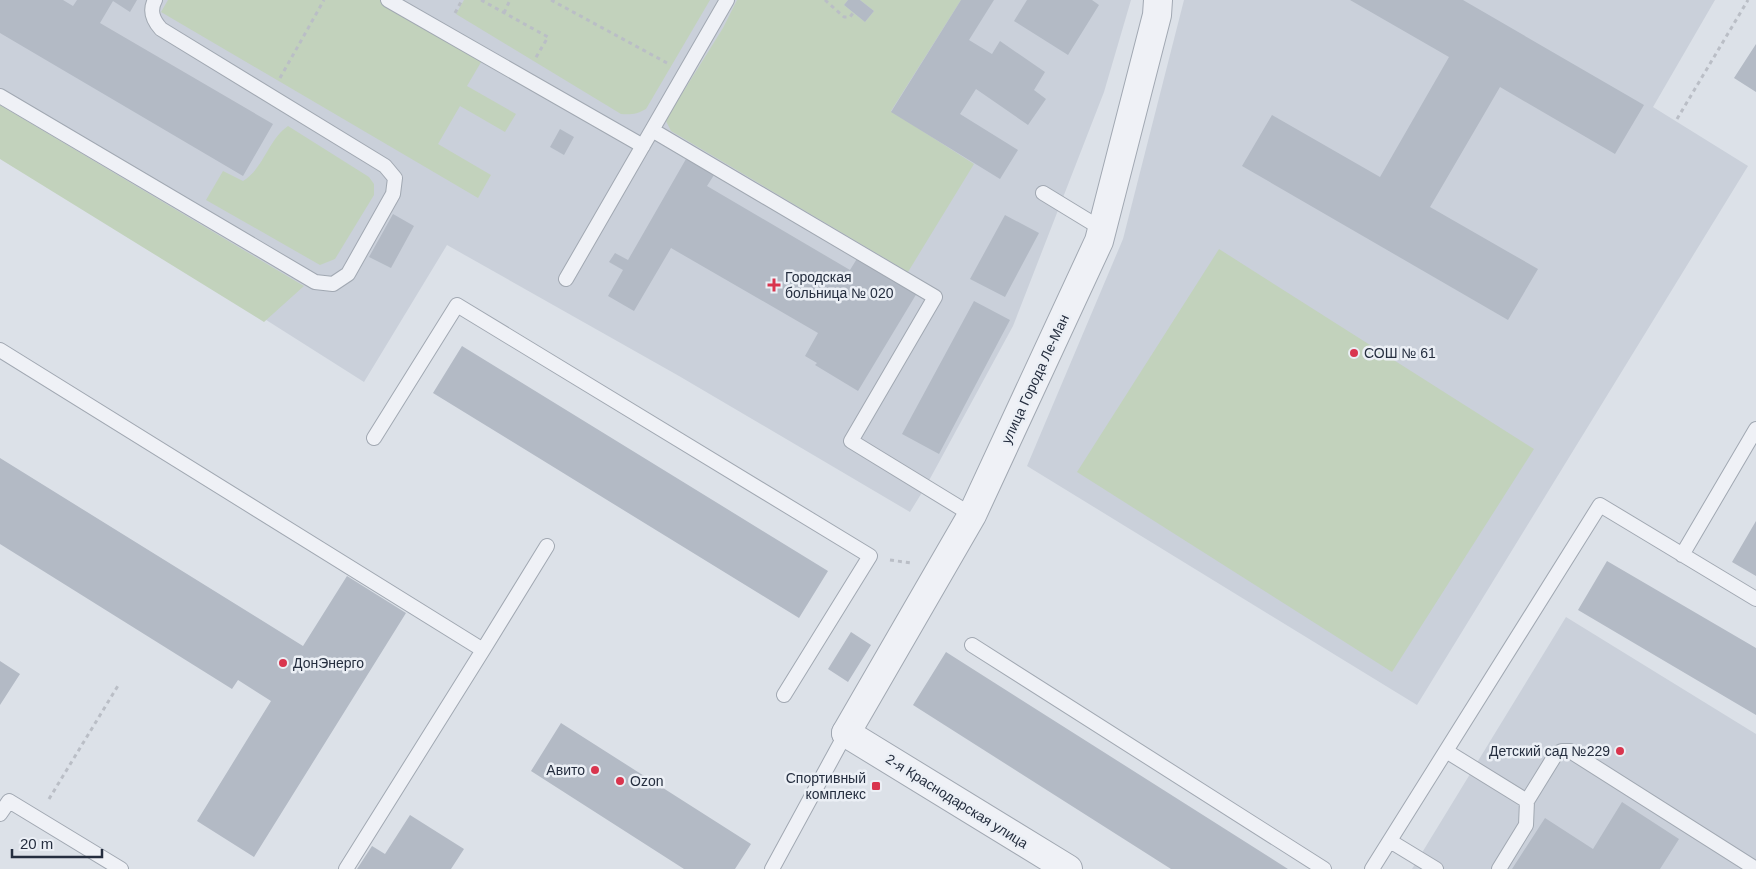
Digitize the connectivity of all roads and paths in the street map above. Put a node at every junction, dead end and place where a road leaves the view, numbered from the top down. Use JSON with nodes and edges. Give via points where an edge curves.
{"nodes":[{"id":1,"x":155,"y":0,"type":"edge"},
{"id":2,"x":324,"y":0,"type":"edge"},
{"id":3,"x":388,"y":0,"type":"edge"},
{"id":4,"x":481,"y":0,"type":"edge"},
{"id":5,"x":510,"y":0,"type":"edge"},
{"id":6,"x":551,"y":0,"type":"edge"},
{"id":7,"x":727,"y":0,"type":"edge"},
{"id":8,"x":825,"y":0,"type":"edge"},
{"id":9,"x":1158,"y":0,"type":"edge"},
{"id":10,"x":1748,"y":0,"type":"edge"},
{"id":11,"x":504,"y":13,"type":"junction"},
{"id":12,"x":853,"y":13,"type":"dead end"},
{"id":13,"x":685,"y":73,"type":"junction"},
{"id":14,"x":524,"y":78,"type":"junction"},
{"id":15,"x":270,"y":95,"type":"junction"},
{"id":16,"x":0,"y":96,"type":"edge"},
{"id":17,"x":1677,"y":120,"type":"dead end"},
{"id":18,"x":652,"y":130,"type":"junction"},
{"id":19,"x":642,"y":146,"type":"junction"},
{"id":20,"x":1043,"y":193,"type":"dead end"},
{"id":21,"x":1102,"y":229,"type":"junction"},
{"id":22,"x":566,"y":279,"type":"dead end"},
{"id":23,"x":0,"y":350,"type":"edge"},
{"id":24,"x":1756,"y":429,"type":"edge"},
{"id":25,"x":374,"y":438,"type":"dead end"},
{"id":26,"x":972,"y":515,"type":"junction"},
{"id":27,"x":547,"y":546,"type":"dead end"},
{"id":28,"x":1682,"y":555,"type":"junction"},
{"id":29,"x":870,"y":556,"type":"junction"},
{"id":30,"x":942,"y":569,"type":"junction"},
{"id":31,"x":1756,"y":599,"type":"edge"},
{"id":32,"x":972,"y":645,"type":"dead end"},
{"id":33,"x":483,"y":650,"type":"junction"},
{"id":34,"x":119,"y":684,"type":"dead end"},
{"id":35,"x":784,"y":695,"type":"dead end"},
{"id":36,"x":846,"y":733,"type":"junction"},
{"id":37,"x":1446,"y":751,"type":"junction"},
{"id":38,"x":1527,"y":801,"type":"junction"},
{"id":39,"x":0,"y":814,"type":"edge"},
{"id":40,"x":38,"y":818,"type":"junction"},
{"id":41,"x":1390,"y":841,"type":"junction"},
{"id":42,"x":121,"y":869,"type":"edge"},
{"id":43,"x":346,"y":869,"type":"edge"},
{"id":44,"x":772,"y":869,"type":"edge"},
{"id":45,"x":1068,"y":869,"type":"edge"},
{"id":46,"x":1324,"y":869,"type":"edge"},
{"id":47,"x":1372,"y":869,"type":"edge"},
{"id":48,"x":1436,"y":869,"type":"edge"},
{"id":49,"x":1499,"y":869,"type":"edge"},
{"id":50,"x":1756,"y":869,"type":"edge"}],
"edges":[{"from":1,"to":15,"type":"lane","via":[[152,19],[161,29]]},
{"from":2,"to":15,"type":"path"},
{"from":3,"to":14,"type":"lane"},
{"from":4,"to":11,"type":"path"},
{"from":5,"to":11,"type":"path"},
{"from":6,"to":13,"type":"path"},
{"from":7,"to":13,"type":"lane"},
{"from":8,"to":12,"type":"path","via":[[844,17]]},
{"from":9,"to":21,"type":"street","name":"улица Города Ле-Ман","via":[[1157,15]]},
{"from":10,"to":17,"type":"path"},
{"from":11,"to":14,"type":"path","via":[[548,36]]},
{"from":13,"to":18,"type":"lane"},
{"from":14,"to":19,"type":"lane"},
{"from":15,"to":16,"type":"lane","via":[[385,166],[395,178],[393,194],[348,274],[333,284],[315,282]]},
{"from":18,"to":19,"type":"lane"},
{"from":18,"to":26,"type":"lane","via":[[935,297],[851,442]]},
{"from":19,"to":22,"type":"lane"},
{"from":20,"to":21,"type":"lane"},
{"from":21,"to":26,"type":"street","name":"улица Города Ле-Ман"},
{"from":23,"to":33,"type":"lane"},
{"from":24,"to":28,"type":"lane"},
{"from":25,"to":29,"type":"lane","via":[[457,305]]},
{"from":26,"to":30,"type":"street","name":"улица Города Ле-Ман"},
{"from":27,"to":33,"type":"lane"},
{"from":28,"to":31,"type":"lane"},
{"from":28,"to":37,"type":"lane","via":[[1600,505]]},
{"from":29,"to":30,"type":"path"},
{"from":29,"to":35,"type":"lane"},
{"from":30,"to":36,"type":"street","name":"улица Города Ле-Ман"},
{"from":32,"to":46,"type":"lane"},
{"from":33,"to":43,"type":"lane"},
{"from":34,"to":40,"type":"path"},
{"from":36,"to":44,"type":"lane"},
{"from":36,"to":45,"type":"street","name":"2-я Краснодарская улица"},
{"from":37,"to":38,"type":"lane"},
{"from":37,"to":41,"type":"lane"},
{"from":38,"to":49,"type":"lane","via":[[1526,825]]},
{"from":38,"to":50,"type":"lane","via":[[1556,754],[1570,751]]},
{"from":39,"to":40,"type":"lane","via":[[9,801]]},
{"from":40,"to":42,"type":"lane"},
{"from":41,"to":47,"type":"lane"},
{"from":41,"to":48,"type":"lane"}]}
